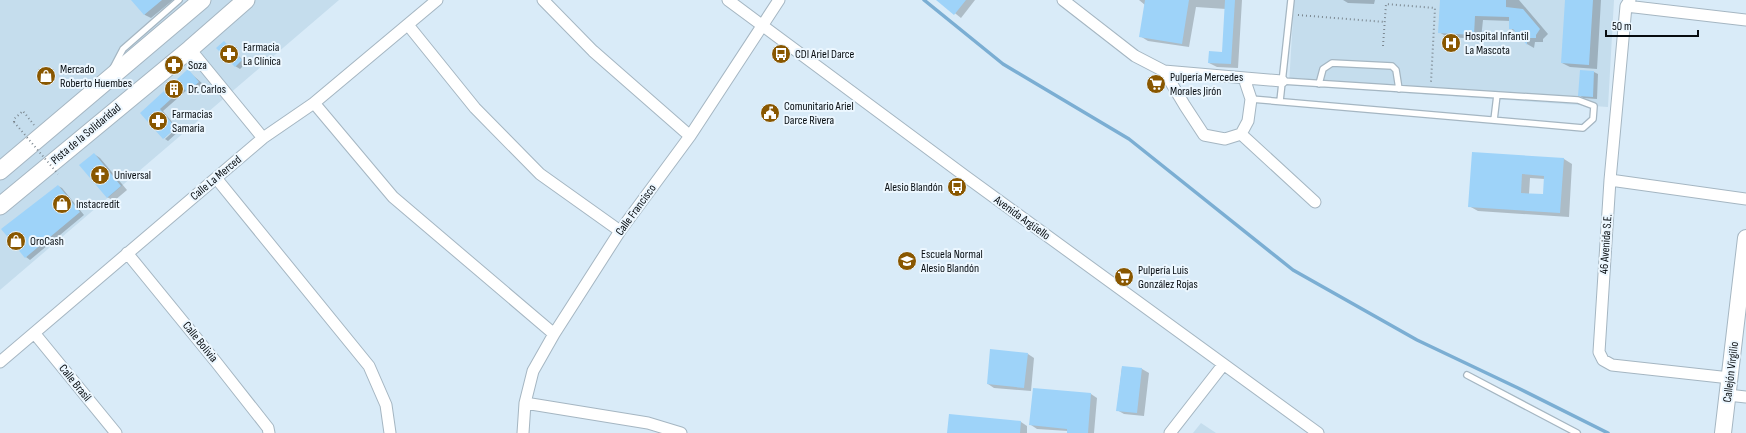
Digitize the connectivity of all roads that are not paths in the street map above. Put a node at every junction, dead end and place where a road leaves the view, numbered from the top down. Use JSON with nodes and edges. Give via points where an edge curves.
{"nodes":[{"id":1,"x":179,"y":0,"type":"edge"},
{"id":2,"x":202,"y":0,"type":"edge"},
{"id":3,"x":246,"y":0,"type":"edge"},
{"id":4,"x":437,"y":0,"type":"edge"},
{"id":5,"x":543,"y":0,"type":"edge"},
{"id":6,"x":728,"y":0,"type":"edge"},
{"id":7,"x":779,"y":0,"type":"edge"},
{"id":8,"x":1063,"y":0,"type":"edge"},
{"id":9,"x":1291,"y":0,"type":"edge"},
{"id":10,"x":1628,"y":3,"type":"edge"},
{"id":11,"x":1746,"y":20,"type":"edge"},
{"id":12,"x":408,"y":25,"type":"junction"},
{"id":13,"x":762,"y":25,"type":"junction"},
{"id":14,"x":190,"y":49,"type":"junction"},
{"id":15,"x":1164,"y":71,"type":"junction"},
{"id":16,"x":108,"y":78,"type":"junction"},
{"id":17,"x":1244,"y":78,"type":"junction"},
{"id":18,"x":1282,"y":81,"type":"junction"},
{"id":19,"x":1319,"y":84,"type":"junction"},
{"id":20,"x":1399,"y":89,"type":"junction"},
{"id":21,"x":1497,"y":95,"type":"junction"},
{"id":22,"x":1251,"y":99,"type":"junction"},
{"id":23,"x":1280,"y":101,"type":"junction"},
{"id":24,"x":314,"y":103,"type":"junction"},
{"id":25,"x":1494,"y":120,"type":"junction"},
{"id":26,"x":1241,"y":134,"type":"junction"},
{"id":27,"x":690,"y":136,"type":"junction"},
{"id":28,"x":263,"y":138,"type":"junction"},
{"id":29,"x":0,"y":170,"type":"edge"},
{"id":30,"x":216,"y":178,"type":"junction"},
{"id":31,"x":1610,"y":180,"type":"junction"},
{"id":32,"x":1746,"y":198,"type":"edge"},
{"id":33,"x":1315,"y":202,"type":"dead end"},
{"id":34,"x":0,"y":206,"type":"edge"},
{"id":35,"x":620,"y":231,"type":"junction"},
{"id":36,"x":1746,"y":238,"type":"edge"},
{"id":37,"x":127,"y":253,"type":"junction"},
{"id":38,"x":35,"y":334,"type":"junction"},
{"id":39,"x":554,"y":334,"type":"junction"},
{"id":40,"x":0,"y":362,"type":"edge"},
{"id":41,"x":1223,"y":365,"type":"junction"},
{"id":42,"x":1467,"y":374,"type":"dead end"},
{"id":43,"x":1730,"y":378,"type":"junction"},
{"id":44,"x":1728,"y":395,"type":"junction"},
{"id":45,"x":1746,"y":398,"type":"edge"},
{"id":46,"x":525,"y":403,"type":"junction"},
{"id":47,"x":116,"y":433,"type":"edge"},
{"id":48,"x":269,"y":433,"type":"edge"},
{"id":49,"x":390,"y":433,"type":"edge"},
{"id":50,"x":523,"y":433,"type":"edge"},
{"id":51,"x":681,"y":433,"type":"edge"},
{"id":52,"x":1170,"y":433,"type":"edge"},
{"id":53,"x":1318,"y":433,"type":"edge"},
{"id":54,"x":1577,"y":433,"type":"edge"},
{"id":55,"x":1724,"y":433,"type":"edge"}],
"edges":[{"from":1,"to":16,"type":"lane","via":[[122,49]]},
{"from":2,"to":16,"type":"main road"},
{"from":3,"to":14,"type":"main road","name":"Pista de la Solidaridad"},
{"from":4,"to":12,"type":"street","name":"Calle La Merced"},
{"from":5,"to":27,"type":"street","via":[[593,52]]},
{"from":6,"to":13,"type":"street","name":"Avenida Argüello"},
{"from":7,"to":13,"type":"street","name":"Calle Francisco"},
{"from":8,"to":15,"type":"street","via":[[1135,56]]},
{"from":9,"to":18,"type":"lane"},
{"from":10,"to":11,"type":"street"},
{"from":10,"to":31,"type":"street","name":"46 Avenida S.E."},
{"from":12,"to":24,"type":"street","name":"Calle La Merced"},
{"from":12,"to":35,"type":"street","via":[[475,108],[540,174]]},
{"from":13,"to":27,"type":"street","name":"Calle Francisco"},
{"from":13,"to":41,"type":"street","name":"Avenida Argüello"},
{"from":14,"to":28,"type":"street"},
{"from":14,"to":34,"type":"main road","name":"Pista de la Solidaridad"},
{"from":15,"to":17,"type":"street"},
{"from":15,"to":26,"type":"street","via":[[1204,134],[1225,139]]},
{"from":16,"to":29,"type":"main road"},
{"from":17,"to":18,"type":"street"},
{"from":17,"to":22,"type":"street"},
{"from":18,"to":19,"type":"lane"},
{"from":18,"to":23,"type":"lane"},
{"from":19,"to":20,"type":"lane"},
{"from":19,"to":20,"type":"lane","via":[[1323,69],[1332,63],[1392,66],[1396,70]]},
{"from":20,"to":21,"type":"lane"},
{"from":21,"to":25,"type":"lane"},
{"from":21,"to":25,"type":"lane","via":[[1578,100],[1594,106],[1593,119],[1582,128]]},
{"from":22,"to":23,"type":"lane"},
{"from":22,"to":26,"type":"street","via":[[1248,120]]},
{"from":23,"to":25,"type":"lane"},
{"from":24,"to":28,"type":"street","name":"Calle La Merced"},
{"from":24,"to":39,"type":"street","via":[[393,197]]},
{"from":26,"to":33,"type":"street"},
{"from":27,"to":35,"type":"street","name":"Calle Francisco"},
{"from":28,"to":30,"type":"street","name":"Calle La Merced"},
{"from":30,"to":37,"type":"street","name":"Calle La Merced"},
{"from":30,"to":49,"type":"street","via":[[369,366],[386,405]]},
{"from":31,"to":32,"type":"street"},
{"from":31,"to":43,"type":"street","name":"46 Avenida S.E.","via":[[1599,352],[1603,360],[1612,365]]},
{"from":35,"to":39,"type":"street","name":"Calle Francisco"},
{"from":36,"to":43,"type":"street","name":"Callejón Virgilio"},
{"from":37,"to":38,"type":"street","name":"Calle La Merced"},
{"from":37,"to":48,"type":"street","name":"Calle Bolivia","via":[[216,362],[268,428]]},
{"from":38,"to":40,"type":"street","name":"Calle La Merced"},
{"from":38,"to":47,"type":"street","name":"Calle Brasil"},
{"from":39,"to":46,"type":"street","name":"Calle Francisco","via":[[533,371]]},
{"from":41,"to":52,"type":"street"},
{"from":41,"to":53,"type":"street","name":"Avenida Argüello"},
{"from":42,"to":54,"type":"lane"},
{"from":43,"to":44,"type":"street","name":"Callejón Virgilio"},
{"from":44,"to":45,"type":"street"},
{"from":44,"to":55,"type":"street","name":"Callejón Virgilio"},
{"from":46,"to":50,"type":"street","name":"Calle Francisco"},
{"from":46,"to":51,"type":"street","via":[[648,423]]}]}
